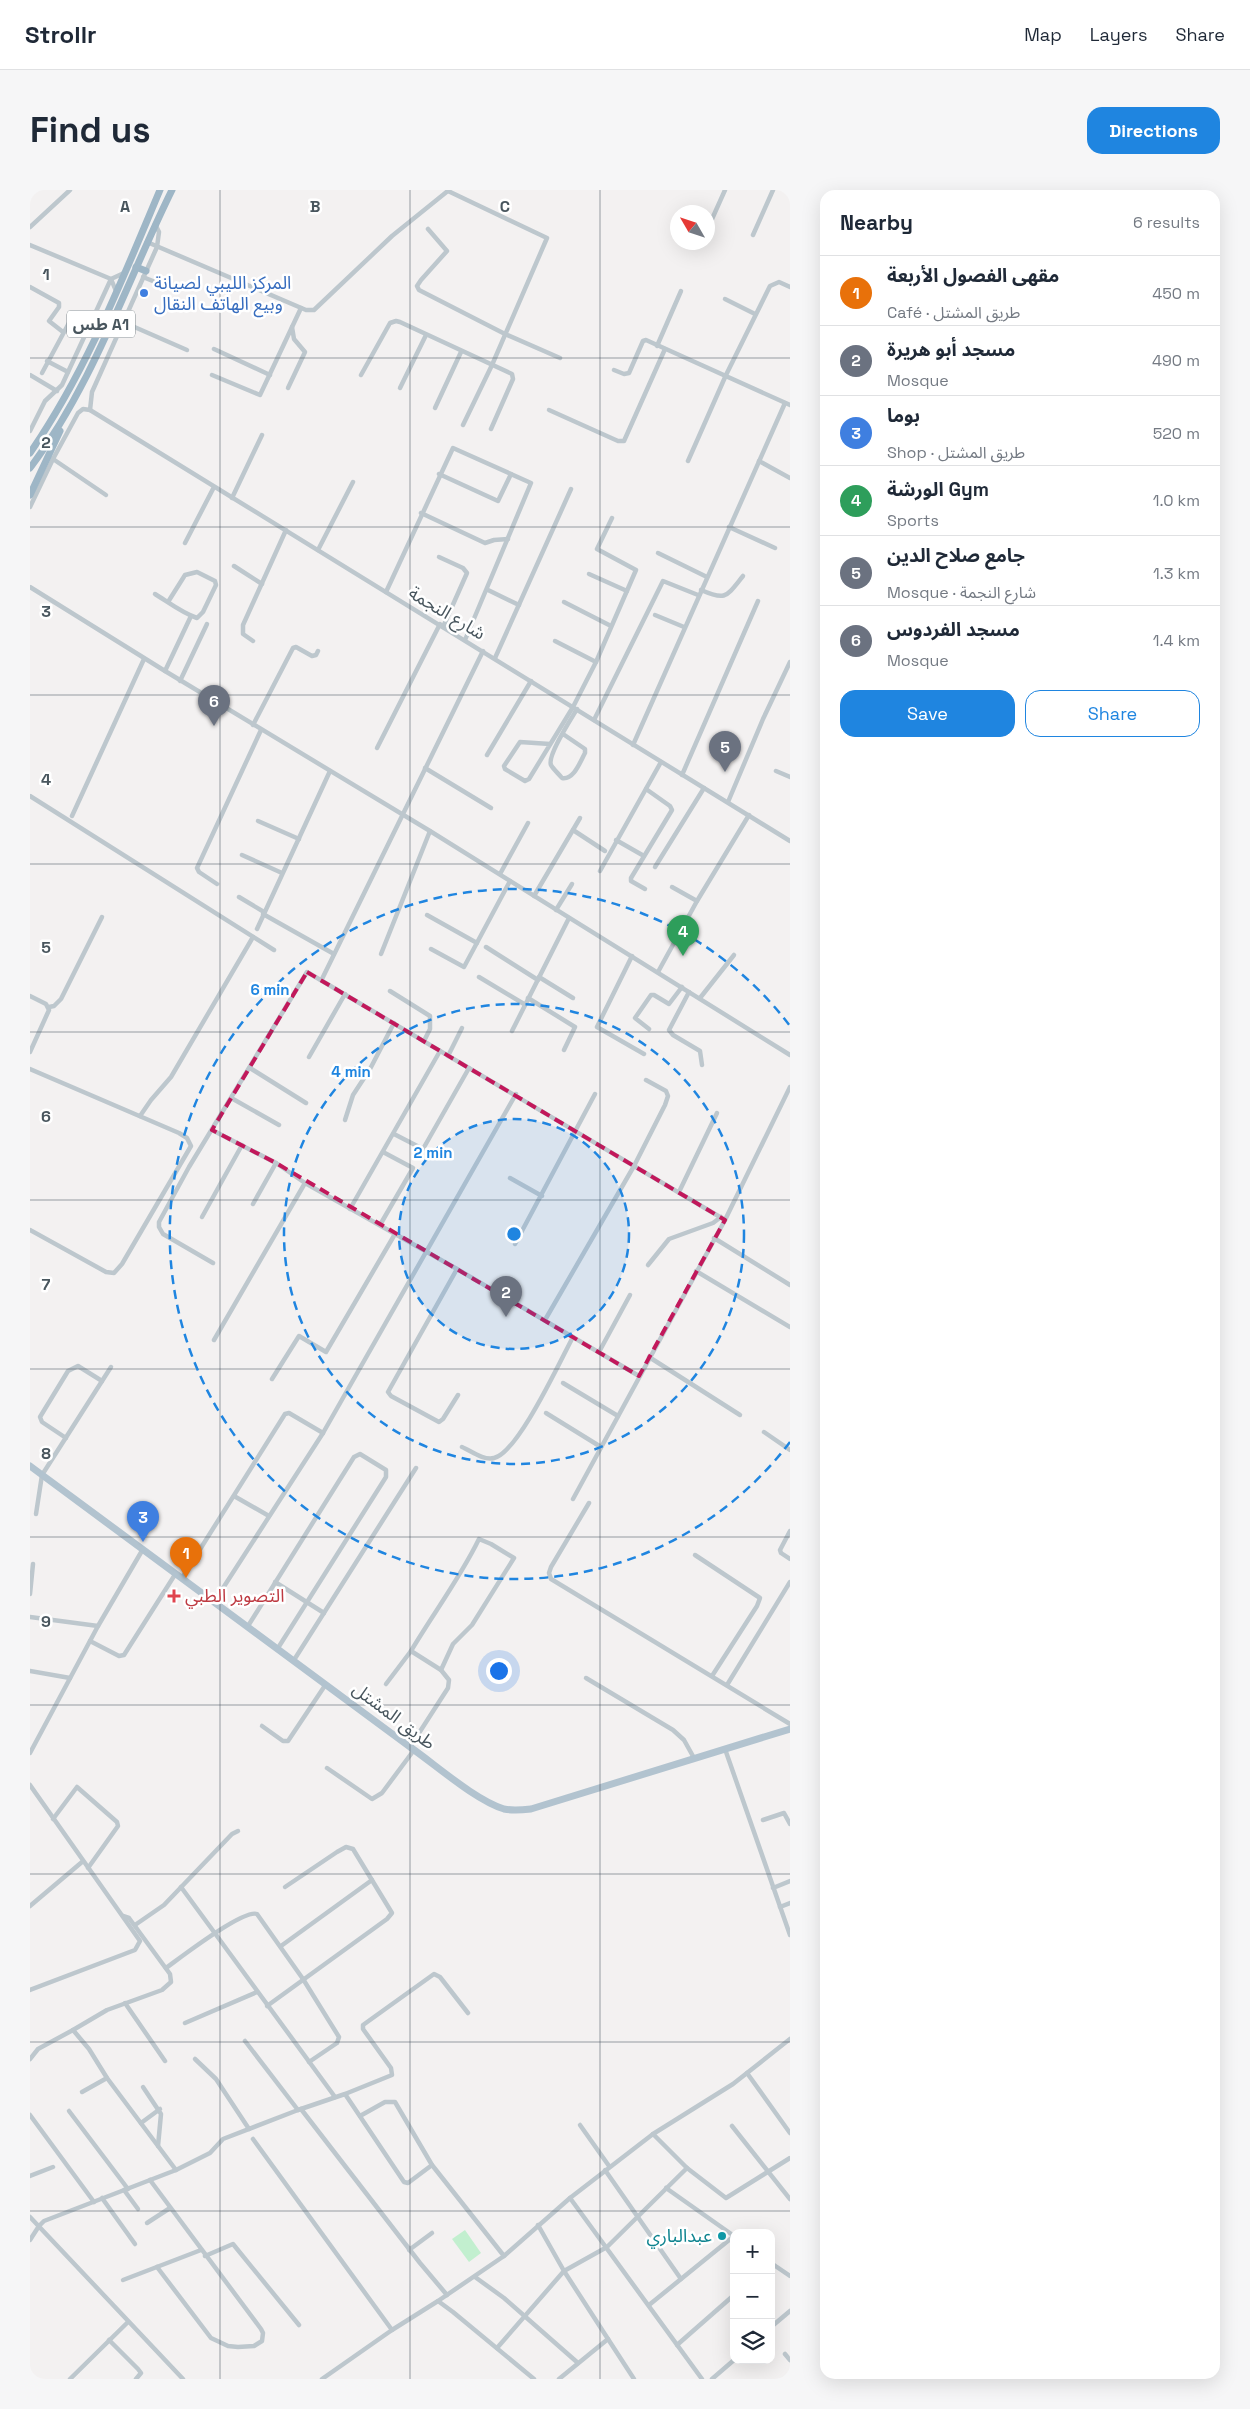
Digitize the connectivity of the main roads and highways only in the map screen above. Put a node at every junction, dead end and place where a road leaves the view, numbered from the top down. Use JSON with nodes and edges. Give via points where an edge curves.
{"nodes":[{"id":1,"x":160,"y":190,"type":"edge"},
{"id":2,"x":172,"y":190,"type":"edge"},
{"id":3,"x":136,"y":267,"type":"junction"},
{"id":4,"x":145,"y":274,"type":"road end"},
{"id":5,"x":87,"y":332,"type":"road end"},
{"id":6,"x":95,"y":336,"type":"junction"},
{"id":7,"x":78,"y":392,"type":"junction"},
{"id":8,"x":30,"y":453,"type":"edge"},
{"id":9,"x":30,"y":468,"type":"edge"},
{"id":10,"x":30,"y":495,"type":"edge"},
{"id":11,"x":30,"y":1466,"type":"edge"},
{"id":12,"x":790,"y":1729,"type":"edge"}],
"edges":[{"from":1,"to":6,"type":"highway","number":"طس A1"},
{"from":2,"to":3,"type":"highway","number":"طس A1"},
{"from":3,"to":4,"type":"highway"},
{"from":3,"to":7,"type":"highway","number":"طس A1"},
{"from":5,"to":6,"type":"highway"},
{"from":6,"to":8,"type":"highway","number":"طس A1","via":[[60,406]]},
{"from":7,"to":9,"type":"highway"},
{"from":7,"to":10,"type":"highway"},
{"from":11,"to":12,"type":"main road","name":"طريق المشتل","via":[[412,1749],[504,1809],[518,1811],[540,1806]]}]}
